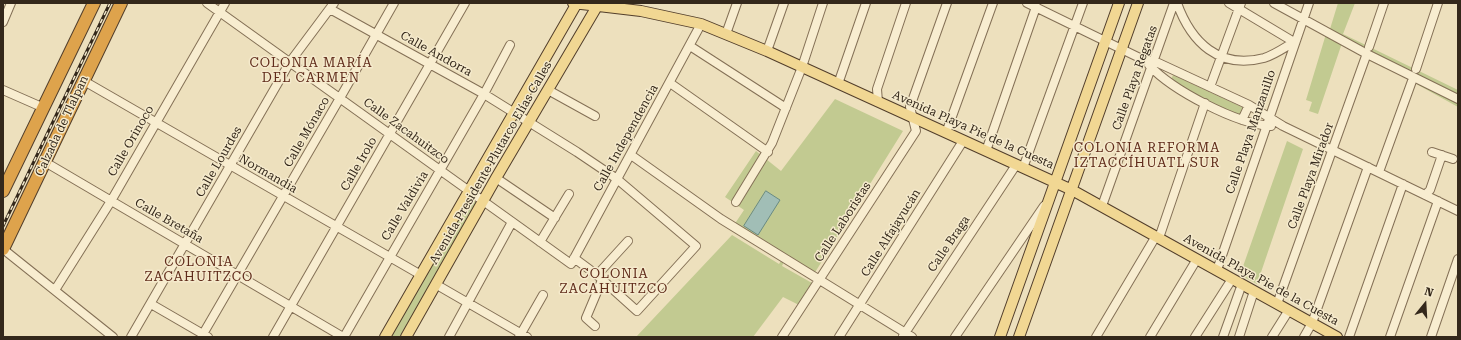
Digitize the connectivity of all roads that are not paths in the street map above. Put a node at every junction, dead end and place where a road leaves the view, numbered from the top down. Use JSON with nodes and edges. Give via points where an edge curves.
{"nodes":[{"id":1,"x":11,"y":3,"type":"edge"},
{"id":2,"x":94,"y":3,"type":"edge"},
{"id":3,"x":120,"y":3,"type":"edge"},
{"id":4,"x":207,"y":3,"type":"edge"},
{"id":5,"x":225,"y":3,"type":"edge"},
{"id":6,"x":394,"y":3,"type":"edge"},
{"id":7,"x":465,"y":3,"type":"edge"},
{"id":8,"x":573,"y":3,"type":"edge"},
{"id":9,"x":577,"y":3,"type":"edge"},
{"id":10,"x":737,"y":3,"type":"edge"},
{"id":11,"x":784,"y":3,"type":"edge"},
{"id":12,"x":823,"y":3,"type":"edge"},
{"id":13,"x":866,"y":3,"type":"edge"},
{"id":14,"x":906,"y":3,"type":"edge"},
{"id":15,"x":947,"y":3,"type":"edge"},
{"id":16,"x":993,"y":3,"type":"edge"},
{"id":17,"x":1027,"y":3,"type":"edge"},
{"id":18,"x":1084,"y":3,"type":"edge"},
{"id":19,"x":1119,"y":3,"type":"edge"},
{"id":20,"x":1138,"y":3,"type":"edge"},
{"id":21,"x":1176,"y":3,"type":"edge"},
{"id":22,"x":1229,"y":3,"type":"edge"},
{"id":23,"x":1274,"y":3,"type":"edge"},
{"id":24,"x":1309,"y":3,"type":"edge"},
{"id":25,"x":1384,"y":3,"type":"edge"},
{"id":26,"x":1438,"y":3,"type":"edge"},
{"id":27,"x":598,"y":5,"type":"edge"},
{"id":28,"x":1036,"y":5,"type":"edge"},
{"id":29,"x":332,"y":6,"type":"edge"},
{"id":30,"x":1240,"y":6,"type":"edge"},
{"id":31,"x":219,"y":12,"type":"junction"},
{"id":32,"x":1303,"y":20,"type":"junction"},
{"id":33,"x":3,"y":22,"type":"edge"},
{"id":34,"x":701,"y":24,"type":"junction"},
{"id":35,"x":1076,"y":26,"type":"junction"},
{"id":36,"x":726,"y":34,"type":"junction"},
{"id":37,"x":376,"y":35,"type":"junction"},
{"id":38,"x":1106,"y":41,"type":"junction"},
{"id":39,"x":1294,"y":42,"type":"junction"},
{"id":40,"x":510,"y":45,"type":"dead end"},
{"id":41,"x":690,"y":46,"type":"junction"},
{"id":42,"x":1369,"y":48,"type":"dead end"},
{"id":43,"x":1122,"y":49,"type":"junction"},
{"id":44,"x":767,"y":51,"type":"junction"},
{"id":45,"x":1221,"y":56,"type":"junction"},
{"id":46,"x":1366,"y":56,"type":"dead end"},
{"id":47,"x":290,"y":62,"type":"junction"},
{"id":48,"x":1153,"y":64,"type":"junction"},
{"id":49,"x":430,"y":65,"type":"junction"},
{"id":50,"x":802,"y":67,"type":"junction"},
{"id":51,"x":1416,"y":69,"type":"dead end"},
{"id":52,"x":1176,"y":72,"type":"junction"},
{"id":53,"x":84,"y":81,"type":"junction"},
{"id":54,"x":1412,"y":81,"type":"dead end"},
{"id":55,"x":670,"y":83,"type":"junction"},
{"id":56,"x":838,"y":84,"type":"junction"},
{"id":57,"x":1171,"y":84,"type":"junction"},
{"id":58,"x":1210,"y":87,"type":"junction"},
{"id":59,"x":3,"y":90,"type":"edge"},
{"id":60,"x":548,"y":90,"type":"junction"},
{"id":61,"x":484,"y":94,"type":"junction"},
{"id":62,"x":340,"y":98,"type":"junction"},
{"id":63,"x":1458,"y":99,"type":"edge"},
{"id":64,"x":878,"y":102,"type":"junction"},
{"id":65,"x":1205,"y":103,"type":"junction"},
{"id":66,"x":1249,"y":105,"type":"junction"},
{"id":67,"x":44,"y":108,"type":"junction"},
{"id":68,"x":786,"y":108,"type":"junction"},
{"id":69,"x":513,"y":114,"type":"junction"},
{"id":70,"x":595,"y":116,"type":"dead end"},
{"id":71,"x":1269,"y":116,"type":"junction"},
{"id":72,"x":913,"y":118,"type":"junction"},
{"id":73,"x":1242,"y":120,"type":"junction"},
{"id":74,"x":529,"y":122,"type":"junction"},
{"id":75,"x":156,"y":123,"type":"junction"},
{"id":76,"x":1266,"y":126,"type":"junction"},
{"id":77,"x":1283,"y":126,"type":"junction"},
{"id":78,"x":946,"y":133,"type":"junction"},
{"id":79,"x":390,"y":134,"type":"junction"},
{"id":80,"x":963,"y":141,"type":"junction"},
{"id":81,"x":1333,"y":150,"type":"junction"},
{"id":82,"x":986,"y":151,"type":"junction"},
{"id":83,"x":768,"y":152,"type":"junction"},
{"id":84,"x":1432,"y":152,"type":"dead end"},
{"id":85,"x":631,"y":155,"type":"junction"},
{"id":86,"x":1442,"y":155,"type":"junction"},
{"id":87,"x":1453,"y":159,"type":"dead end"},
{"id":88,"x":45,"y":162,"type":"junction"},
{"id":89,"x":231,"y":166,"type":"junction"},
{"id":90,"x":1020,"y":166,"type":"junction"},
{"id":91,"x":1368,"y":167,"type":"junction"},
{"id":92,"x":440,"y":170,"type":"junction"},
{"id":93,"x":1379,"y":172,"type":"junction"},
{"id":94,"x":496,"y":178,"type":"junction"},
{"id":95,"x":617,"y":179,"type":"junction"},
{"id":96,"x":1055,"y":182,"type":"junction"},
{"id":97,"x":1403,"y":184,"type":"junction"},
{"id":98,"x":1072,"y":190,"type":"junction"},
{"id":99,"x":3,"y":191,"type":"edge"},
{"id":100,"x":469,"y":191,"type":"junction"},
{"id":101,"x":569,"y":194,"type":"dead end"},
{"id":102,"x":1425,"y":195,"type":"junction"},
{"id":103,"x":283,"y":196,"type":"junction"},
{"id":104,"x":1049,"y":199,"type":"junction"},
{"id":105,"x":110,"y":201,"type":"junction"},
{"id":106,"x":1438,"y":201,"type":"junction"},
{"id":107,"x":484,"y":202,"type":"junction"},
{"id":108,"x":736,"y":202,"type":"dead end"},
{"id":109,"x":1102,"y":206,"type":"junction"},
{"id":110,"x":1458,"y":211,"type":"edge"},
{"id":111,"x":555,"y":218,"type":"junction"},
{"id":112,"x":512,"y":222,"type":"junction"},
{"id":113,"x":336,"y":227,"type":"junction"},
{"id":114,"x":1158,"y":237,"type":"junction"},
{"id":115,"x":628,"y":241,"type":"dead end"},
{"id":116,"x":540,"y":242,"type":"junction"},
{"id":117,"x":185,"y":244,"type":"junction"},
{"id":118,"x":3,"y":249,"type":"edge"},
{"id":119,"x":388,"y":257,"type":"junction"},
{"id":120,"x":1197,"y":259,"type":"junction"},
{"id":121,"x":1458,"y":259,"type":"edge"},
{"id":122,"x":573,"y":261,"type":"junction"},
{"id":123,"x":1217,"y":270,"type":"junction"},
{"id":124,"x":238,"y":275,"type":"junction"},
{"id":125,"x":421,"y":275,"type":"junction"},
{"id":126,"x":600,"y":277,"type":"junction"},
{"id":127,"x":1232,"y":279,"type":"junction"},
{"id":128,"x":819,"y":280,"type":"junction"},
{"id":129,"x":1242,"y":284,"type":"junction"},
{"id":130,"x":436,"y":285,"type":"junction"},
{"id":131,"x":55,"y":290,"type":"junction"},
{"id":132,"x":1254,"y":291,"type":"junction"},
{"id":133,"x":543,"y":295,"type":"dead end"},
{"id":134,"x":468,"y":303,"type":"junction"},
{"id":135,"x":151,"y":304,"type":"junction"},
{"id":136,"x":1278,"y":304,"type":"junction"},
{"id":137,"x":859,"y":305,"type":"junction"},
{"id":138,"x":290,"y":307,"type":"junction"},
{"id":139,"x":637,"y":311,"type":"joint"},
{"id":140,"x":1290,"y":311,"type":"junction"},
{"id":141,"x":1312,"y":323,"type":"junction"},
{"id":142,"x":595,"y":326,"type":"dead end"},
{"id":143,"x":205,"y":335,"type":"edge"},
{"id":144,"x":522,"y":336,"type":"edge"},
{"id":145,"x":906,"y":336,"type":"edge"},
{"id":146,"x":113,"y":337,"type":"edge"},
{"id":147,"x":131,"y":337,"type":"edge"},
{"id":148,"x":273,"y":337,"type":"edge"},
{"id":149,"x":343,"y":337,"type":"edge"},
{"id":150,"x":385,"y":337,"type":"edge"},
{"id":151,"x":406,"y":337,"type":"edge"},
{"id":152,"x":449,"y":337,"type":"edge"},
{"id":153,"x":782,"y":337,"type":"edge"},
{"id":154,"x":839,"y":337,"type":"edge"},
{"id":155,"x":955,"y":337,"type":"edge"},
{"id":156,"x":1000,"y":337,"type":"edge"},
{"id":157,"x":1019,"y":337,"type":"edge"},
{"id":158,"x":1096,"y":337,"type":"edge"},
{"id":159,"x":1150,"y":337,"type":"edge"},
{"id":160,"x":1195,"y":337,"type":"edge"},
{"id":161,"x":1223,"y":337,"type":"edge"},
{"id":162,"x":1239,"y":337,"type":"edge"},
{"id":163,"x":1272,"y":337,"type":"edge"},
{"id":164,"x":1277,"y":337,"type":"edge"},
{"id":165,"x":1304,"y":337,"type":"edge"},
{"id":166,"x":1337,"y":337,"type":"edge"},
{"id":167,"x":1349,"y":337,"type":"edge"},
{"id":168,"x":1390,"y":337,"type":"edge"},
{"id":169,"x":1430,"y":337,"type":"edge"}],
"edges":[{"from":1,"to":33,"type":"street"},
{"from":2,"to":67,"type":"highway","name":"Calzada de Tlalpan"},
{"from":3,"to":53,"type":"highway","name":"Calzada de Tlalpan"},
{"from":4,"to":31,"type":"street","name":"Calle Zacahuitzco"},
{"from":5,"to":31,"type":"street","name":"Calle Orinoco"},
{"from":6,"to":37,"type":"street","name":"Calle Mónaco"},
{"from":7,"to":49,"type":"street","name":"Calle Irolo"},
{"from":8,"to":9,"type":"main road","name":"Avenida Playa Pie de la Cuesta"},
{"from":9,"to":27,"type":"main road","name":"Avenida Playa Pie de la Cuesta"},
{"from":9,"to":69,"type":"main road","name":"Avenida Presidente Plutarco Elías Calles"},
{"from":10,"to":36,"type":"street"},
{"from":11,"to":44,"type":"street"},
{"from":12,"to":50,"type":"street"},
{"from":13,"to":56,"type":"street"},
{"from":14,"to":64,"type":"street","via":[[877,89]]},
{"from":15,"to":72,"type":"street","name":"Calle Laboristas","via":[[910,107]]},
{"from":16,"to":78,"type":"street"},
{"from":17,"to":28,"type":"street"},
{"from":18,"to":35,"type":"street","name":"Calle Braga"},
{"from":19,"to":38,"type":"main road"},
{"from":20,"to":43,"type":"main road"},
{"from":21,"to":45,"type":"street","via":[[1195,39]]},
{"from":21,"to":48,"type":"street","name":"Calle Playa Regatas"},
{"from":22,"to":30,"type":"street"},
{"from":23,"to":32,"type":"street"},
{"from":24,"to":32,"type":"street","name":"Calle Playa Manzanillo"},
{"from":25,"to":42,"type":"street"},
{"from":26,"to":51,"type":"street"},
{"from":27,"to":34,"type":"main road","name":"Avenida Playa Pie de la Cuesta"},
{"from":27,"to":60,"type":"main road","name":"Avenida Presidente Plutarco Elías Calles"},
{"from":28,"to":35,"type":"street"},
{"from":28,"to":82,"type":"street"},
{"from":29,"to":37,"type":"street","name":"Calle Andorra"},
{"from":29,"to":47,"type":"street","name":"Calle Lourdes"},
{"from":30,"to":39,"type":"street"},
{"from":30,"to":45,"type":"street"},
{"from":31,"to":47,"type":"street","name":"Calle Zacahuitzco"},
{"from":31,"to":75,"type":"street","name":"Calle Orinoco"},
{"from":32,"to":39,"type":"street","name":"Calle Playa Manzanillo"},
{"from":32,"to":63,"type":"street"},
{"from":34,"to":36,"type":"main road","name":"Avenida Playa Pie de la Cuesta"},
{"from":34,"to":41,"type":"street","name":"Calle Independencia"},
{"from":35,"to":38,"type":"street"},
{"from":35,"to":90,"type":"street","name":"Calle Braga"},
{"from":36,"to":44,"type":"main road","name":"Avenida Playa Pie de la Cuesta"},
{"from":37,"to":49,"type":"street","name":"Calle Andorra"},
{"from":37,"to":62,"type":"street","name":"Calle Mónaco"},
{"from":38,"to":43,"type":"street"},
{"from":38,"to":96,"type":"main road"},
{"from":39,"to":45,"type":"street","via":[[1274,54],[1255,60]]},
{"from":39,"to":71,"type":"street","name":"Calle Playa Manzanillo"},
{"from":40,"to":61,"type":"street","name":"Calle Valdivia"},
{"from":41,"to":55,"type":"street","name":"Calle Independencia"},
{"from":41,"to":68,"type":"street"},
{"from":43,"to":48,"type":"street"},
{"from":43,"to":98,"type":"main road"},
{"from":44,"to":50,"type":"main road","name":"Avenida Playa Pie de la Cuesta"},
{"from":45,"to":58,"type":"street"},
{"from":46,"to":81,"type":"street","name":"Calle Playa Mirador"},
{"from":47,"to":62,"type":"street","name":"Calle Zacahuitzco"},
{"from":47,"to":89,"type":"street","name":"Calle Lourdes"},
{"from":48,"to":52,"type":"street"},
{"from":48,"to":57,"type":"street"},
{"from":48,"to":109,"type":"street","name":"Calle Playa Regatas"},
{"from":49,"to":61,"type":"street","name":"Calle Andorra"},
{"from":49,"to":79,"type":"street","name":"Calle Irolo"},
{"from":50,"to":56,"type":"main road","name":"Avenida Playa Pie de la Cuesta"},
{"from":50,"to":68,"type":"street"},
{"from":52,"to":57,"type":"street"},
{"from":52,"to":58,"type":"street"},
{"from":53,"to":75,"type":"street","name":"Normandia"},
{"from":53,"to":88,"type":"highway","name":"Calzada de Tlalpan"},
{"from":54,"to":93,"type":"street"},
{"from":55,"to":83,"type":"street"},
{"from":55,"to":85,"type":"street","name":"Calle Independencia"},
{"from":56,"to":64,"type":"main road","name":"Avenida Playa Pie de la Cuesta"},
{"from":57,"to":65,"type":"street"},
{"from":58,"to":66,"type":"street"},
{"from":59,"to":67,"type":"street"},
{"from":60,"to":70,"type":"street"},
{"from":60,"to":74,"type":"main road","name":"Avenida Presidente Plutarco Elías Calles"},
{"from":61,"to":69,"type":"street","name":"Calle Andorra"},
{"from":61,"to":92,"type":"street","name":"Calle Valdivia"},
{"from":62,"to":79,"type":"street","name":"Calle Zacahuitzco"},
{"from":62,"to":103,"type":"street","name":"Calle Mónaco"},
{"from":64,"to":72,"type":"main road","name":"Avenida Playa Pie de la Cuesta"},
{"from":65,"to":73,"type":"street"},
{"from":65,"to":114,"type":"street"},
{"from":66,"to":71,"type":"street"},
{"from":66,"to":73,"type":"street"},
{"from":67,"to":99,"type":"highway","name":"Calzada de Tlalpan"},
{"from":68,"to":83,"type":"street"},
{"from":69,"to":74,"type":"street","name":"Calle Andorra"},
{"from":69,"to":100,"type":"main road","name":"Avenida Presidente Plutarco Elías Calles"},
{"from":71,"to":76,"type":"street","name":"Calle Playa Manzanillo"},
{"from":71,"to":77,"type":"street"},
{"from":72,"to":78,"type":"main road","name":"Avenida Playa Pie de la Cuesta"},
{"from":72,"to":128,"type":"street","name":"Calle Laboristas","via":[[916,131]]},
{"from":73,"to":76,"type":"street"},
{"from":74,"to":94,"type":"main road","name":"Avenida Presidente Plutarco Elías Calles"},
{"from":74,"to":95,"type":"street","name":"Calle Andorra"},
{"from":75,"to":89,"type":"street","name":"Normandia"},
{"from":75,"to":105,"type":"street","name":"Calle Orinoco"},
{"from":76,"to":77,"type":"street"},
{"from":76,"to":123,"type":"street","name":"Calle Playa Manzanillo"},
{"from":77,"to":81,"type":"street"},
{"from":78,"to":80,"type":"main road","name":"Avenida Playa Pie de la Cuesta"},
{"from":79,"to":92,"type":"street","name":"Calle Zacahuitzco"},
{"from":79,"to":113,"type":"street","name":"Calle Irolo"},
{"from":80,"to":82,"type":"main road","name":"Avenida Playa Pie de la Cuesta"},
{"from":80,"to":137,"type":"street","name":"Calle Alfajayucán"},
{"from":81,"to":91,"type":"street"},
{"from":81,"to":136,"type":"street","name":"Calle Playa Mirador"},
{"from":82,"to":90,"type":"main road","name":"Avenida Playa Pie de la Cuesta"},
{"from":83,"to":108,"type":"street"},
{"from":84,"to":86,"type":"street"},
{"from":85,"to":95,"type":"street","name":"Calle Independencia"},
{"from":85,"to":128,"type":"street","via":[[721,219]]},
{"from":86,"to":87,"type":"street"},
{"from":86,"to":102,"type":"street","via":[[1430,190]]},
{"from":88,"to":105,"type":"street","name":"Calle Bretaña"},
{"from":88,"to":118,"type":"highway","name":"Calzada de Tlalpan"},
{"from":89,"to":103,"type":"street","name":"Normandia"},
{"from":89,"to":117,"type":"street","name":"Calle Lourdes"},
{"from":90,"to":96,"type":"main road","name":"Avenida Playa Pie de la Cuesta"},
{"from":90,"to":145,"type":"street","name":"Calle Braga"},
{"from":91,"to":93,"type":"street"},
{"from":91,"to":141,"type":"street"},
{"from":92,"to":100,"type":"street","name":"Calle Zacahuitzco"},
{"from":92,"to":119,"type":"street","name":"Calle Valdivia"},
{"from":93,"to":97,"type":"street"},
{"from":94,"to":107,"type":"main road","name":"Avenida Presidente Plutarco Elías Calles"},
{"from":94,"to":111,"type":"street"},
{"from":95,"to":122,"type":"street","name":"Calle Independencia"},
{"from":95,"to":139,"type":"street","name":"Calle Andorra","via":[[696,246]]},
{"from":96,"to":98,"type":"main road","name":"Avenida Playa Pie de la Cuesta"},
{"from":96,"to":104,"type":"main road"},
{"from":97,"to":102,"type":"street"},
{"from":97,"to":167,"type":"street"},
{"from":98,"to":109,"type":"main road","name":"Avenida Playa Pie de la Cuesta"},
{"from":98,"to":157,"type":"main road"},
{"from":100,"to":107,"type":"street","name":"Calle Zacahuitzco"},
{"from":100,"to":125,"type":"main road","name":"Avenida Presidente Plutarco Elías Calles"},
{"from":101,"to":111,"type":"street"},
{"from":102,"to":106,"type":"street"},
{"from":103,"to":113,"type":"street","name":"Normandia"},
{"from":103,"to":124,"type":"street","name":"Calle Mónaco"},
{"from":104,"to":155,"type":"street"},
{"from":104,"to":156,"type":"main road"},
{"from":105,"to":117,"type":"street","name":"Calle Bretaña"},
{"from":105,"to":131,"type":"street","name":"Calle Orinoco"},
{"from":106,"to":110,"type":"street"},
{"from":106,"to":168,"type":"street"},
{"from":107,"to":112,"type":"street","name":"Calle Zacahuitzco"},
{"from":107,"to":130,"type":"main road","name":"Avenida Presidente Plutarco Elías Calles"},
{"from":109,"to":114,"type":"main road","name":"Avenida Playa Pie de la Cuesta"},
{"from":111,"to":116,"type":"street"},
{"from":112,"to":116,"type":"street","name":"Calle Zacahuitzco"},
{"from":112,"to":134,"type":"street"},
{"from":113,"to":119,"type":"street","name":"Normandia"},
{"from":113,"to":138,"type":"street","name":"Calle Irolo"},
{"from":114,"to":120,"type":"main road","name":"Avenida Playa Pie de la Cuesta"},
{"from":114,"to":158,"type":"street"},
{"from":115,"to":126,"type":"street"},
{"from":116,"to":122,"type":"street","name":"Calle Zacahuitzco"},
{"from":117,"to":124,"type":"street","name":"Calle Bretaña"},
{"from":117,"to":135,"type":"street","name":"Calle Lourdes"},
{"from":118,"to":131,"type":"street"},
{"from":119,"to":125,"type":"street","name":"Normandia"},
{"from":119,"to":149,"type":"street","name":"Calle Valdivia"},
{"from":120,"to":123,"type":"main road","name":"Avenida Playa Pie de la Cuesta"},
{"from":120,"to":159,"type":"street"},
{"from":121,"to":169,"type":"street"},
{"from":122,"to":126,"type":"street","name":"Calle Zacahuitzco"},
{"from":123,"to":127,"type":"main road","name":"Avenida Playa Pie de la Cuesta"},
{"from":124,"to":138,"type":"street","name":"Calle Bretaña"},
{"from":124,"to":143,"type":"street","name":"Calle Mónaco"},
{"from":125,"to":150,"type":"main road","name":"Avenida Presidente Plutarco Elías Calles"},
{"from":126,"to":139,"type":"street","name":"Calle Zacahuitzco"},
{"from":126,"to":142,"type":"street","via":[[586,318]]},
{"from":127,"to":129,"type":"main road","name":"Avenida Playa Pie de la Cuesta"},
{"from":127,"to":160,"type":"street"},
{"from":128,"to":137,"type":"street"},
{"from":128,"to":153,"type":"street","name":"Calle Laboristas"},
{"from":129,"to":132,"type":"main road","name":"Avenida Playa Pie de la Cuesta"},
{"from":129,"to":161,"type":"street"},
{"from":130,"to":134,"type":"street"},
{"from":130,"to":151,"type":"main road","name":"Avenida Presidente Plutarco Elías Calles"},
{"from":131,"to":146,"type":"street"},
{"from":132,"to":136,"type":"main road","name":"Avenida Playa Pie de la Cuesta"},
{"from":132,"to":162,"type":"street"},
{"from":133,"to":144,"type":"street"},
{"from":134,"to":144,"type":"street"},
{"from":134,"to":152,"type":"street"},
{"from":135,"to":143,"type":"street"},
{"from":135,"to":147,"type":"street","name":"Calle Lourdes"},
{"from":136,"to":140,"type":"main road","name":"Avenida Playa Pie de la Cuesta"},
{"from":137,"to":145,"type":"street"},
{"from":137,"to":154,"type":"street","name":"Calle Alfajayucán"},
{"from":138,"to":148,"type":"street","name":"Calle Irolo"},
{"from":138,"to":149,"type":"street","name":"Calle Bretaña"},
{"from":140,"to":141,"type":"main road","name":"Avenida Playa Pie de la Cuesta"},
{"from":140,"to":163,"type":"street"},
{"from":140,"to":164,"type":"street"},
{"from":141,"to":165,"type":"street"},
{"from":141,"to":166,"type":"main road","name":"Avenida Playa Pie de la Cuesta"}]}
